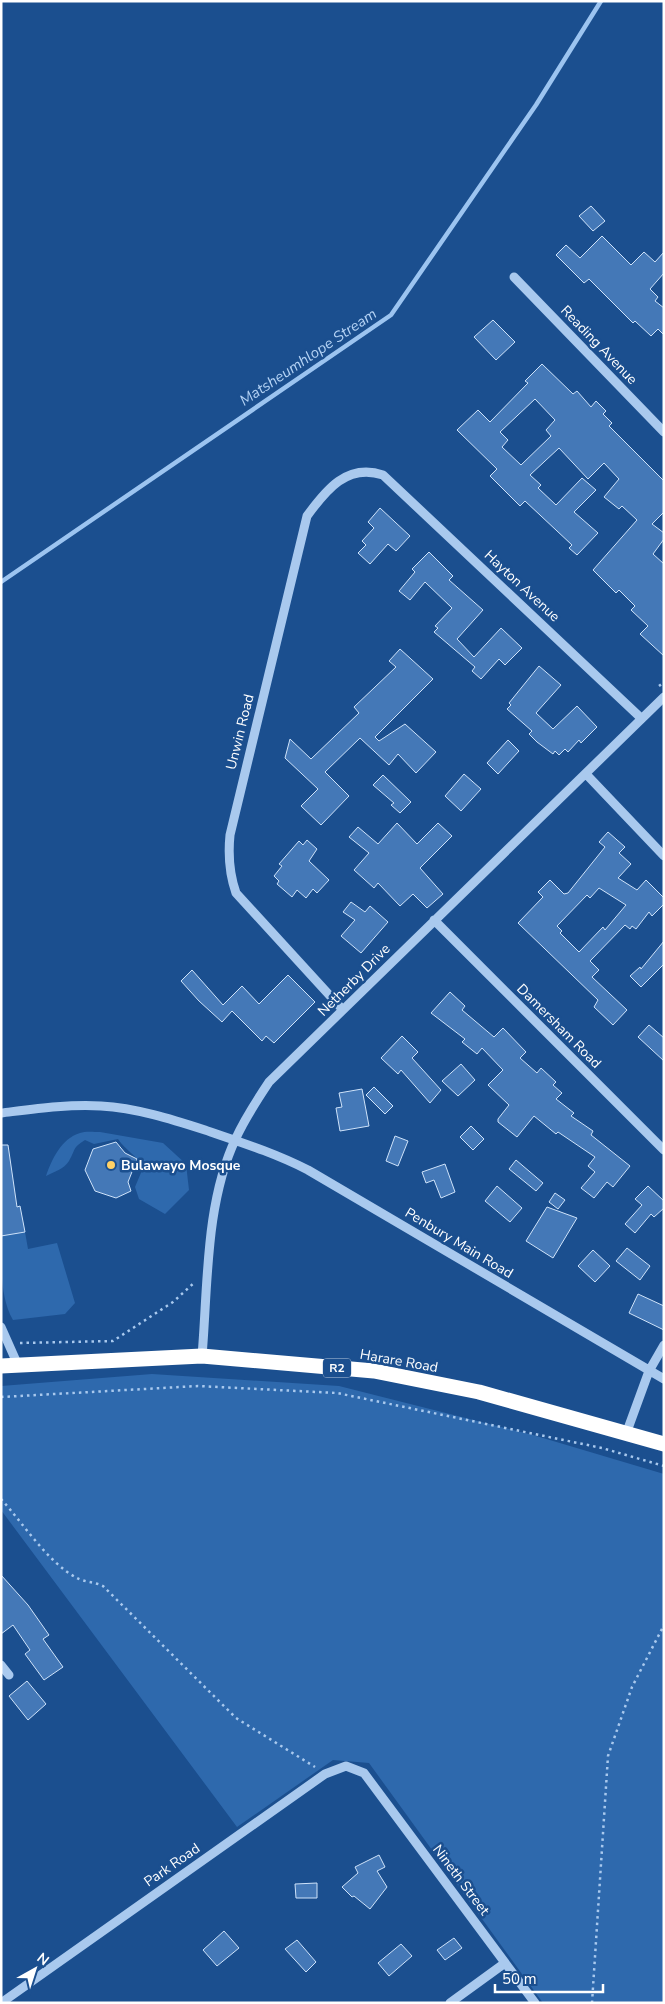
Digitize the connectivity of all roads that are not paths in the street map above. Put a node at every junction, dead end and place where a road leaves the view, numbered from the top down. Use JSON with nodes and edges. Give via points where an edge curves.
{"nodes":[{"id":1,"x":514,"y":277,"type":"dead end"},
{"id":2,"x":664,"y":432,"type":"edge"},
{"id":3,"x":383,"y":475,"type":"joint"},
{"id":4,"x":664,"y":697,"type":"edge"},
{"id":5,"x":641,"y":718,"type":"junction"},
{"id":6,"x":586,"y":774,"type":"junction"},
{"id":7,"x":664,"y":856,"type":"edge"},
{"id":8,"x":434,"y":920,"type":"junction"},
{"id":9,"x":344,"y":1010,"type":"junction"},
{"id":10,"x":1,"y":1113,"type":"edge"},
{"id":11,"x":235,"y":1140,"type":"junction"},
{"id":12,"x":664,"y":1150,"type":"edge"},
{"id":13,"x":1,"y":1327,"type":"edge"},
{"id":14,"x":664,"y":1345,"type":"edge"},
{"id":15,"x":202,"y":1356,"type":"junction"},
{"id":16,"x":17,"y":1363,"type":"junction"},
{"id":17,"x":1,"y":1366,"type":"edge"},
{"id":18,"x":649,"y":1371,"type":"junction"},
{"id":19,"x":664,"y":1379,"type":"edge"},
{"id":20,"x":626,"y":1434,"type":"junction"},
{"id":21,"x":664,"y":1444,"type":"edge"},
{"id":22,"x":1,"y":1665,"type":"edge"},
{"id":23,"x":9,"y":1675,"type":"dead end"},
{"id":24,"x":364,"y":1773,"type":"joint"},
{"id":25,"x":505,"y":1962,"type":"junction"},
{"id":26,"x":1,"y":2002,"type":"edge"},
{"id":27,"x":450,"y":2003,"type":"edge"},
{"id":28,"x":536,"y":2003,"type":"edge"}],
"edges":[{"from":1,"to":2,"type":"street","name":"Reading Avenue"},
{"from":3,"to":5,"type":"street","name":"Hayton Avenue"},
{"from":3,"to":9,"type":"street","name":"Unwin Road","via":[[373,472],[343,477],[325,492],[307,516],[230,835],[228,855],[236,892]]},
{"from":4,"to":5,"type":"street","name":"Netherby Drive"},
{"from":5,"to":6,"type":"street","name":"Netherby Drive"},
{"from":6,"to":7,"type":"street"},
{"from":6,"to":8,"type":"street","name":"Netherby Drive"},
{"from":8,"to":9,"type":"street","name":"Netherby Drive"},
{"from":8,"to":12,"type":"street","name":"Damersham Road"},
{"from":9,"to":11,"type":"street","name":"Netherby Drive","via":[[269,1082]]},
{"from":10,"to":11,"type":"street","name":"Penbury Main Road","via":[[63,1107],[124,1108],[163,1116]]},
{"from":11,"to":15,"type":"street","name":"Netherby Drive","via":[[213,1215]]},
{"from":11,"to":18,"type":"street","name":"Penbury Main Road","via":[[276,1154],[308,1170]]},
{"from":13,"to":16,"type":"street"},
{"from":14,"to":18,"type":"street"},
{"from":15,"to":16,"type":"highway","name":"Harare Road","number":"R2"},
{"from":15,"to":20,"type":"highway","name":"Harare Road","number":"R2","via":[[374,1371],[479,1392]]},
{"from":16,"to":17,"type":"highway","name":"Harare Road","number":"R2"},
{"from":18,"to":19,"type":"street","name":"Penbury Main Road"},
{"from":18,"to":20,"type":"street"},
{"from":20,"to":21,"type":"highway","name":"Harare Road","number":"R2"},
{"from":22,"to":23,"type":"street"},
{"from":24,"to":25,"type":"street","name":"Nineth Street"},
{"from":24,"to":26,"type":"street","name":"Park Road","via":[[346,1766],[325,1774]]},
{"from":25,"to":27,"type":"street"},
{"from":25,"to":28,"type":"street","name":"Nineth Street"}]}
